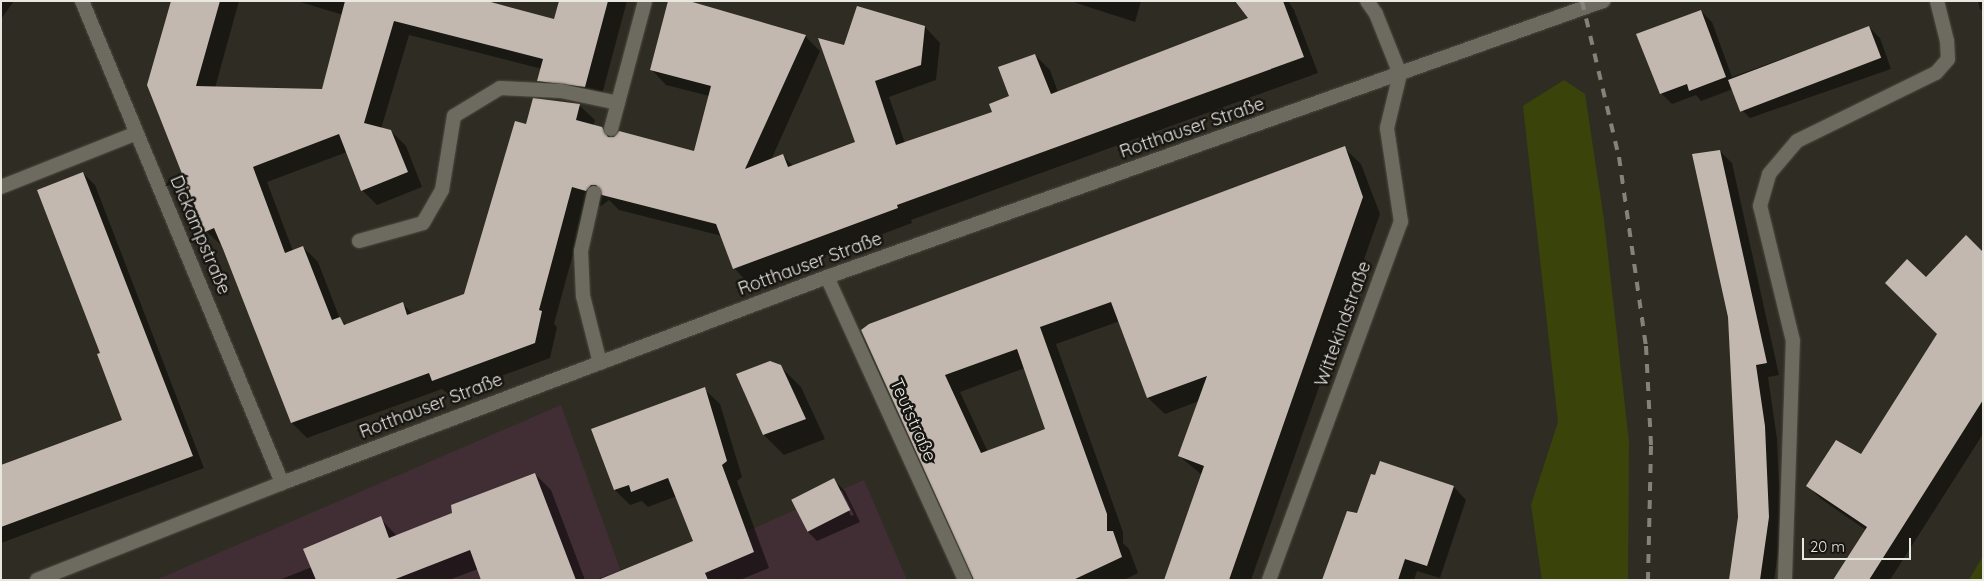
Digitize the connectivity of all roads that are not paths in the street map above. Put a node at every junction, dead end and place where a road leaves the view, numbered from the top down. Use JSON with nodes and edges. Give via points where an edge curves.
{"nodes":[{"id":1,"x":82,"y":1,"type":"edge"},
{"id":2,"x":644,"y":1,"type":"edge"},
{"id":3,"x":1367,"y":1,"type":"edge"},
{"id":4,"x":1603,"y":1,"type":"edge"},
{"id":5,"x":1936,"y":1,"type":"edge"},
{"id":6,"x":1400,"y":74,"type":"junction"},
{"id":7,"x":618,"y":103,"type":"junction"},
{"id":8,"x":611,"y":129,"type":"dead end"},
{"id":9,"x":137,"y":133,"type":"junction"},
{"id":10,"x":1,"y":187,"type":"edge"},
{"id":11,"x":594,"y":193,"type":"dead end"},
{"id":12,"x":359,"y":241,"type":"dead end"},
{"id":13,"x":827,"y":277,"type":"junction"},
{"id":14,"x":600,"y":363,"type":"junction"},
{"id":15,"x":282,"y":483,"type":"junction"},
{"id":16,"x":1785,"y":578,"type":"dead end"},
{"id":17,"x":37,"y":580,"type":"edge"},
{"id":18,"x":965,"y":580,"type":"edge"},
{"id":19,"x":1269,"y":580,"type":"edge"}],
"edges":[{"from":1,"to":9,"type":"main road","name":"Dickampstraße"},
{"from":2,"to":7,"type":"main road"},
{"from":3,"to":6,"type":"main road","via":[[1376,14]]},
{"from":4,"to":6,"type":"main road","name":"Rotthauser Straße"},
{"from":5,"to":16,"type":"main road","via":[[1947,40],[1948,59],[1936,73],[1798,141],[1769,174],[1760,206],[1793,341]]},
{"from":6,"to":13,"type":"main road","name":"Rotthauser Straße"},
{"from":6,"to":19,"type":"main road","name":"Wittekindstraße","via":[[1387,128],[1401,222]]},
{"from":7,"to":8,"type":"main road"},
{"from":7,"to":12,"type":"main road","via":[[562,91],[500,88],[454,116],[442,190],[424,223]]},
{"from":9,"to":10,"type":"main road"},
{"from":9,"to":15,"type":"main road","name":"Dickampstraße"},
{"from":11,"to":14,"type":"main road","via":[[581,251],[583,296]]},
{"from":13,"to":14,"type":"main road","name":"Rotthauser Straße"},
{"from":13,"to":18,"type":"main road","name":"Teutstraße"},
{"from":14,"to":15,"type":"main road","name":"Rotthauser Straße"},
{"from":15,"to":17,"type":"main road","name":"Rotthauser Straße"}]}
